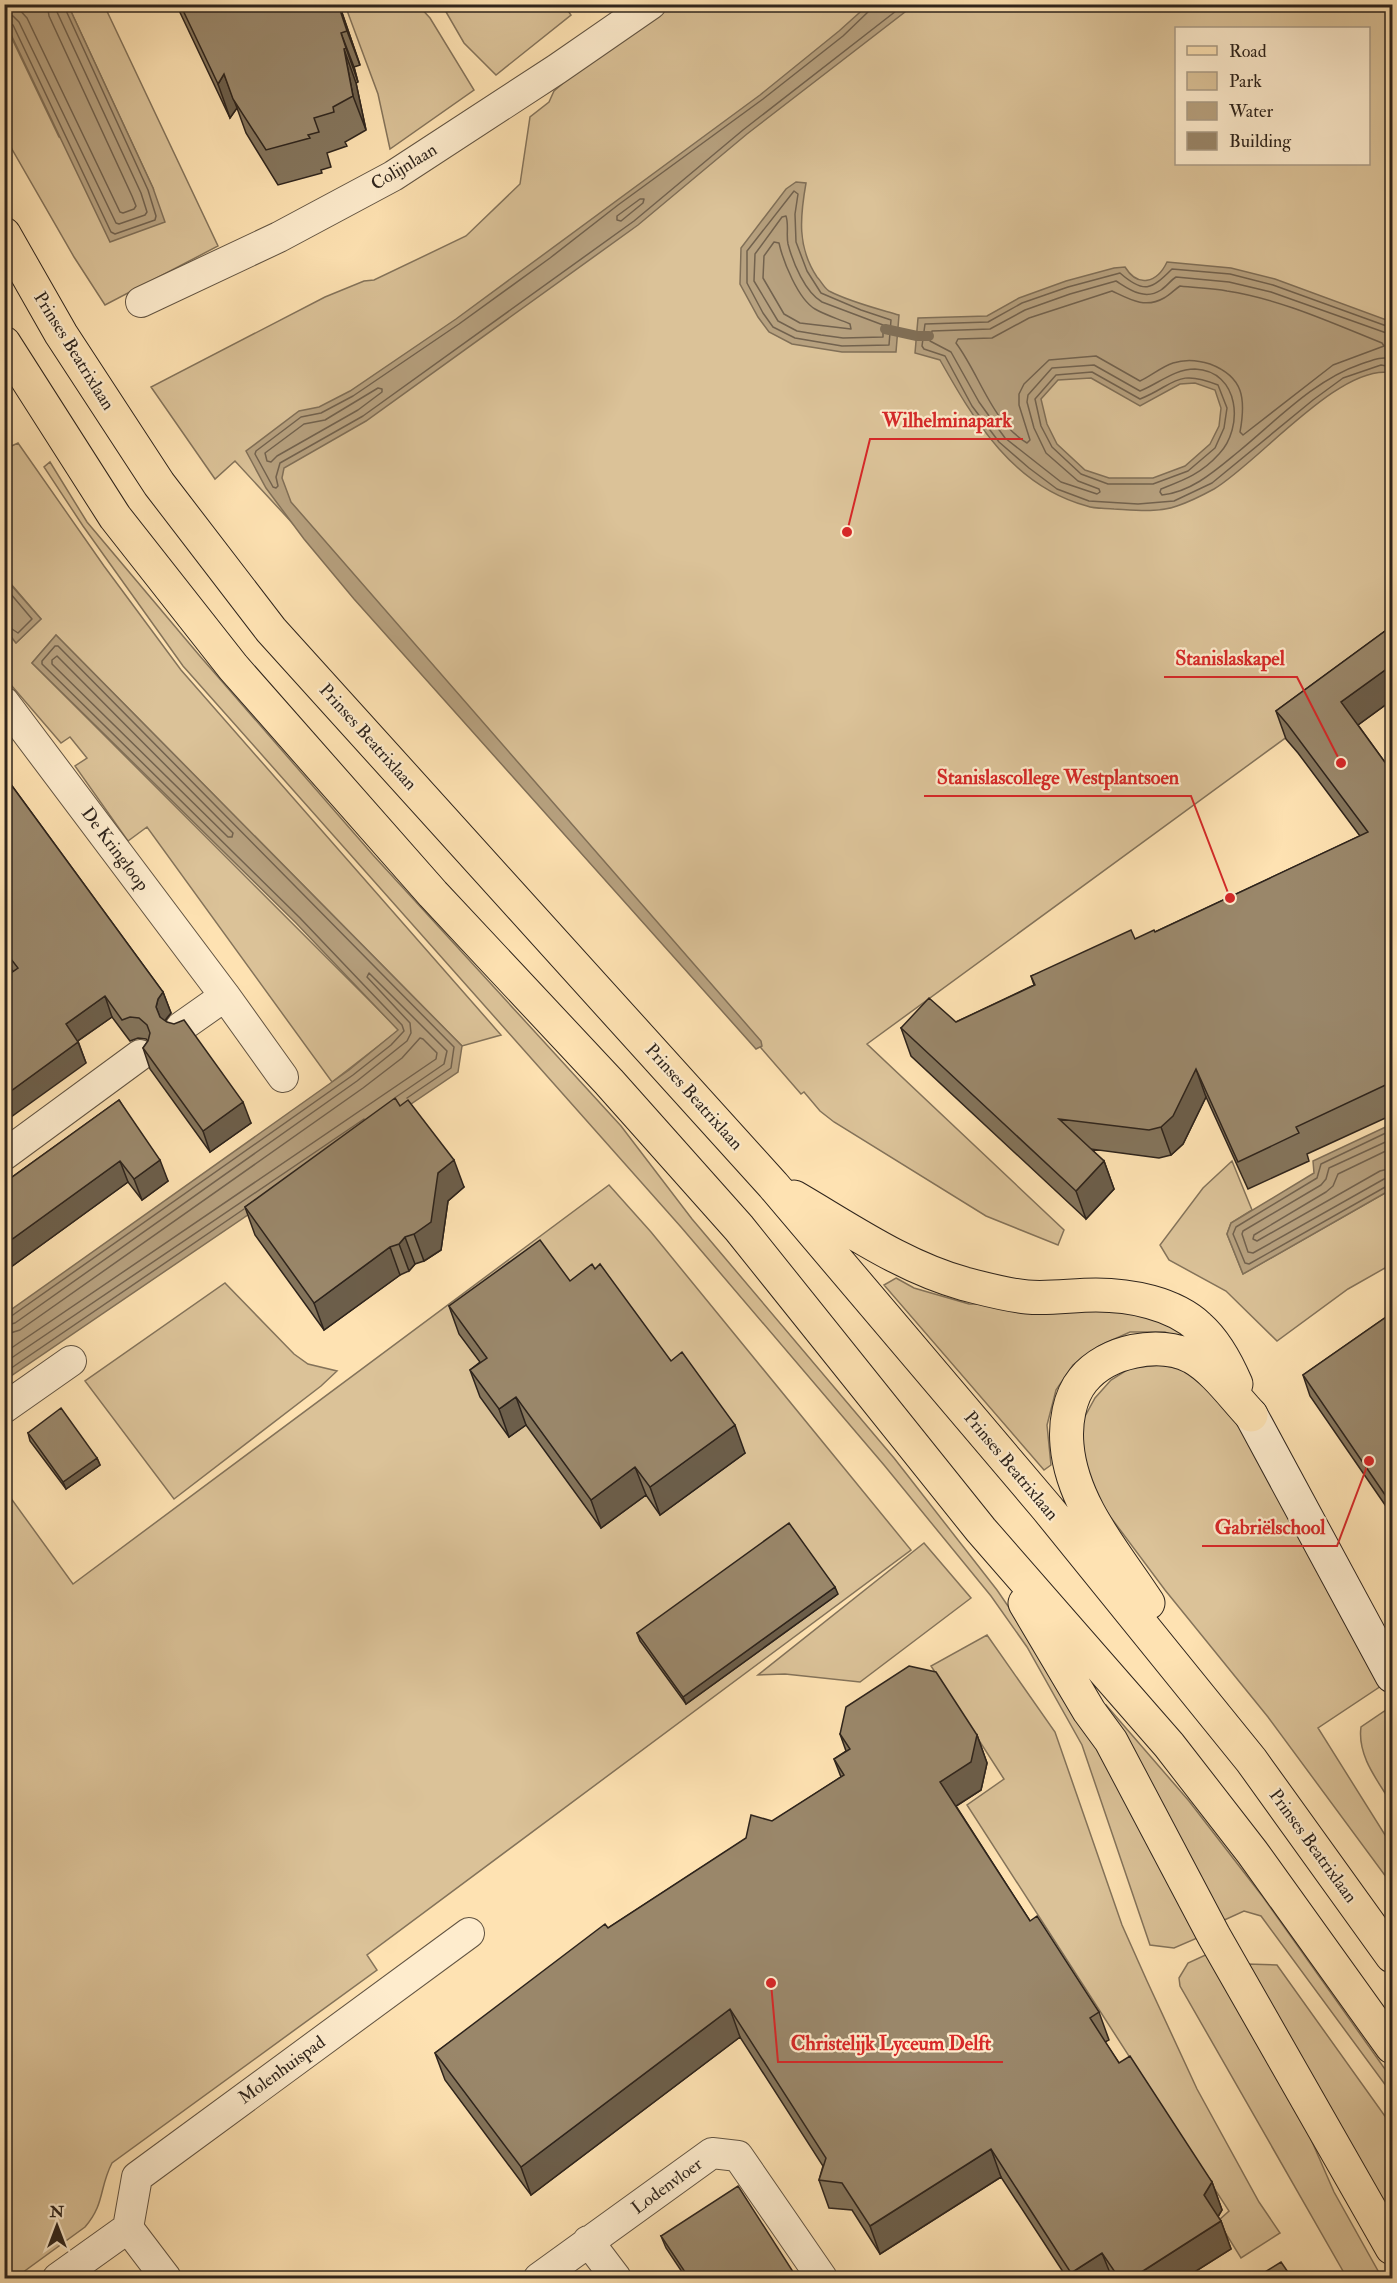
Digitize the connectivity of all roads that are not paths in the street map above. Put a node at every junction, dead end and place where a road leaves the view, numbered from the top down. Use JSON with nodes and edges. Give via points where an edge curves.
{"nodes":[{"id":1,"x":651,"y":4,"type":"edge"},
{"id":2,"x":4,"y":234,"type":"edge"},
{"id":3,"x":141,"y":302,"type":"dead end"},
{"id":4,"x":4,"y":343,"type":"edge"},
{"id":5,"x":4,"y":702,"type":"edge"},
{"id":6,"x":225,"y":996,"type":"junction"},
{"id":7,"x":181,"y":1027,"type":"edge"},
{"id":8,"x":140,"y":1055,"type":"dead end"},
{"id":9,"x":283,"y":1077,"type":"dead end"},
{"id":10,"x":4,"y":1155,"type":"edge"},
{"id":11,"x":773,"y":1185,"type":"junction"},
{"id":12,"x":71,"y":1361,"type":"dead end"},
{"id":13,"x":4,"y":1408,"type":"edge"},
{"id":14,"x":1251,"y":1415,"type":"junction"},
{"id":15,"x":981,"y":1530,"type":"junction"},
{"id":16,"x":1392,"y":1676,"type":"edge"},
{"id":17,"x":1251,"y":1760,"type":"junction"},
{"id":18,"x":469,"y":1933,"type":"dead end"},
{"id":19,"x":1392,"y":1956,"type":"edge"},
{"id":20,"x":1392,"y":2047,"type":"edge"},
{"id":21,"x":128,"y":2228,"type":"junction"},
{"id":22,"x":588,"y":2241,"type":"junction"},
{"id":23,"x":1392,"y":2248,"type":"edge"},
{"id":24,"x":58,"y":2278,"type":"edge"},
{"id":25,"x":166,"y":2278,"type":"edge"},
{"id":26,"x":539,"y":2278,"type":"edge"},
{"id":27,"x":616,"y":2278,"type":"edge"},
{"id":28,"x":822,"y":2278,"type":"edge"}],
"edges":[{"from":1,"to":3,"type":"street","name":"Colijnlaan","via":[[393,176],[279,237]]},
{"from":2,"to":11,"type":"main road","name":"Prinses Beatrixlaan","via":[[61,334],[159,484],[271,630]]},
{"from":4,"to":15,"type":"main road","via":[[115,517],[233,667],[739,1228]]},
{"from":5,"to":6,"type":"street","name":"De Kringloop"},
{"from":6,"to":7,"type":"street"},
{"from":6,"to":9,"type":"street","name":"De Kringloop"},
{"from":8,"to":10,"type":"street"},
{"from":11,"to":14,"type":"main road","via":[[918,1269],[963,1284],[1028,1298],[1128,1298],[1175,1311],[1199,1326],[1225,1358]]},
{"from":11,"to":17,"type":"main road","name":"Prinses Beatrixlaan","via":[[1047,1508]]},
{"from":12,"to":13,"type":"street"},
{"from":14,"to":16,"type":"street"},
{"from":14,"to":17,"type":"main road","via":[[1208,1368],[1191,1357],[1168,1350],[1141,1350],[1121,1354],[1083,1380],[1072,1400],[1067,1445],[1078,1490],[1098,1526]]},
{"from":15,"to":20,"type":"main road","via":[[1169,1745],[1252,1852]]},
{"from":15,"to":23,"type":"main road","via":[[1111,1741],[1214,1936]]},
{"from":17,"to":19,"type":"main road","name":"Prinses Beatrixlaan"},
{"from":18,"to":21,"type":"street","name":"Molenhuispad","via":[[137,2176]]},
{"from":21,"to":24,"type":"street"},
{"from":21,"to":25,"type":"street"},
{"from":22,"to":26,"type":"street","name":"Lodenvloer"},
{"from":22,"to":27,"type":"street"},
{"from":22,"to":28,"type":"street","name":"Lodenvloer","via":[[712,2153],[738,2156]]}]}
